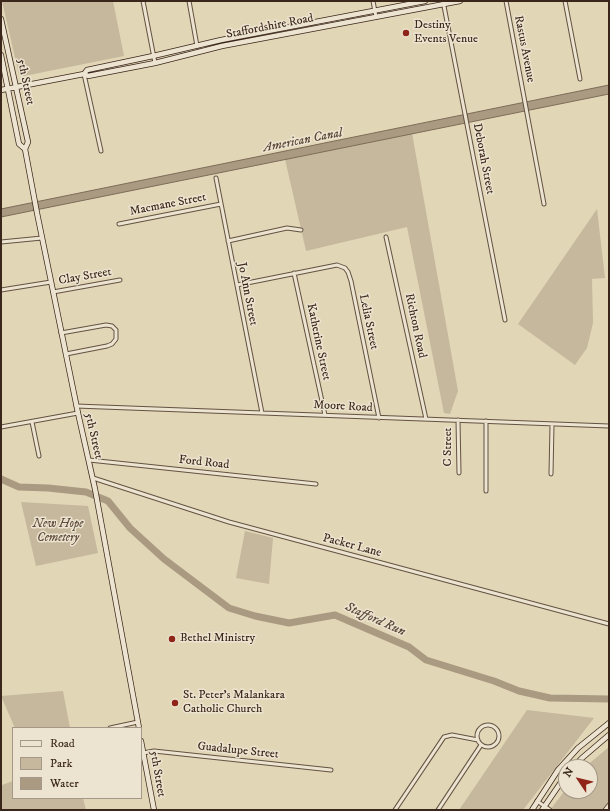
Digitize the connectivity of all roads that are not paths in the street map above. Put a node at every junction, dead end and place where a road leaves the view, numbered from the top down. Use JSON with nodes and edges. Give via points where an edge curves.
{"nodes":[{"id":1,"x":143,"y":1,"type":"edge"},
{"id":2,"x":188,"y":1,"type":"edge"},
{"id":3,"x":373,"y":1,"type":"edge"},
{"id":4,"x":425,"y":1,"type":"edge"},
{"id":5,"x":460,"y":1,"type":"edge"},
{"id":6,"x":506,"y":1,"type":"edge"},
{"id":7,"x":565,"y":1,"type":"edge"},
{"id":8,"x":444,"y":3,"type":"edge"},
{"id":9,"x":374,"y":11,"type":"junction"},
{"id":10,"x":376,"y":17,"type":"junction"},
{"id":11,"x":1,"y":19,"type":"edge"},
{"id":12,"x":6,"y":43,"type":"junction"},
{"id":13,"x":1,"y":44,"type":"edge"},
{"id":14,"x":197,"y":46,"type":"junction"},
{"id":15,"x":1,"y":56,"type":"edge"},
{"id":16,"x":153,"y":56,"type":"junction"},
{"id":17,"x":155,"y":63,"type":"junction"},
{"id":18,"x":84,"y":74,"type":"junction"},
{"id":19,"x":580,"y":79,"type":"dead end"},
{"id":20,"x":16,"y":87,"type":"junction"},
{"id":21,"x":8,"y":88,"type":"junction"},
{"id":22,"x":1,"y":90,"type":"edge"},
{"id":23,"x":23,"y":119,"type":"junction"},
{"id":24,"x":15,"y":123,"type":"junction"},
{"id":25,"x":25,"y":149,"type":"junction"},
{"id":26,"x":101,"y":151,"type":"dead end"},
{"id":27,"x":216,"y":178,"type":"dead end"},
{"id":28,"x":221,"y":204,"type":"junction"},
{"id":29,"x":544,"y":204,"type":"dead end"},
{"id":30,"x":119,"y":224,"type":"dead end"},
{"id":31,"x":301,"y":230,"type":"dead end"},
{"id":32,"x":386,"y":237,"type":"dead end"},
{"id":33,"x":42,"y":238,"type":"junction"},
{"id":34,"x":228,"y":241,"type":"junction"},
{"id":35,"x":1,"y":242,"type":"edge"},
{"id":36,"x":294,"y":273,"type":"junction"},
{"id":37,"x":120,"y":280,"type":"dead end"},
{"id":38,"x":51,"y":282,"type":"junction"},
{"id":39,"x":237,"y":286,"type":"junction"},
{"id":40,"x":1,"y":290,"type":"edge"},
{"id":41,"x":53,"y":292,"type":"junction"},
{"id":42,"x":505,"y":320,"type":"dead end"},
{"id":43,"x":61,"y":333,"type":"junction"},
{"id":44,"x":66,"y":354,"type":"junction"},
{"id":45,"x":76,"y":406,"type":"junction"},
{"id":46,"x":262,"y":412,"type":"junction"},
{"id":47,"x":78,"y":413,"type":"junction"},
{"id":48,"x":325,"y":415,"type":"junction"},
{"id":49,"x":379,"y":418,"type":"junction"},
{"id":50,"x":426,"y":419,"type":"junction"},
{"id":51,"x":458,"y":420,"type":"junction"},
{"id":52,"x":486,"y":421,"type":"junction"},
{"id":53,"x":32,"y":422,"type":"junction"},
{"id":54,"x":552,"y":425,"type":"junction"},
{"id":55,"x":609,"y":426,"type":"edge"},
{"id":56,"x":1,"y":427,"type":"edge"},
{"id":57,"x":39,"y":456,"type":"dead end"},
{"id":58,"x":89,"y":460,"type":"junction"},
{"id":59,"x":459,"y":473,"type":"dead end"},
{"id":60,"x":551,"y":474,"type":"dead end"},
{"id":61,"x":93,"y":478,"type":"junction"},
{"id":62,"x":316,"y":484,"type":"dead end"},
{"id":63,"x":486,"y":492,"type":"dead end"},
{"id":64,"x":609,"y":624,"type":"edge"},
{"id":65,"x":138,"y":722,"type":"junction"},
{"id":66,"x":609,"y":723,"type":"edge"},
{"id":67,"x":115,"y":727,"type":"edge"},
{"id":68,"x":139,"y":727,"type":"edge"},
{"id":69,"x":609,"y":735,"type":"edge"},
{"id":70,"x":478,"y":740,"type":"junction"},
{"id":71,"x":481,"y":745,"type":"junction"},
{"id":72,"x":142,"y":747,"type":"edge"},
{"id":73,"x":143,"y":753,"type":"junction"},
{"id":74,"x":581,"y":759,"type":"edge"},
{"id":75,"x":332,"y":770,"type":"dead end"},
{"id":76,"x":558,"y":786,"type":"edge"},
{"id":77,"x":537,"y":801,"type":"junction"},
{"id":78,"x":609,"y":805,"type":"edge"},
{"id":79,"x":543,"y":808,"type":"edge"},
{"id":80,"x":154,"y":810,"type":"edge"},
{"id":81,"x":395,"y":810,"type":"edge"},
{"id":82,"x":438,"y":810,"type":"edge"},
{"id":83,"x":532,"y":810,"type":"edge"},
{"id":84,"x":550,"y":810,"type":"edge"},
{"id":85,"x":605,"y":810,"type":"edge"}],
"edges":[{"from":1,"to":16,"type":"street"},
{"from":2,"to":14,"type":"street"},
{"from":3,"to":9,"type":"street"},
{"from":4,"to":9,"type":"main road","name":"Staffordshire Road"},
{"from":5,"to":8,"type":"main road","name":"Staffordshire Road"},
{"from":6,"to":29,"type":"street","name":"Rastus Avenue"},
{"from":7,"to":19,"type":"street"},
{"from":8,"to":10,"type":"main road","name":"Staffordshire Road"},
{"from":8,"to":42,"type":"street","name":"Deborah Street"},
{"from":9,"to":10,"type":"street"},
{"from":9,"to":14,"type":"main road","name":"Staffordshire Road"},
{"from":10,"to":17,"type":"main road","name":"Staffordshire Road","via":[[222,46]]},
{"from":11,"to":12,"type":"main road","name":"5th Street"},
{"from":12,"to":13,"type":"main road"},
{"from":12,"to":20,"type":"main road","name":"5th Street"},
{"from":14,"to":16,"type":"main road","name":"Staffordshire Road"},
{"from":15,"to":21,"type":"main road","name":"5th Street"},
{"from":16,"to":17,"type":"street"},
{"from":16,"to":18,"type":"main road","name":"Staffordshire Road","via":[[87,70]]},
{"from":17,"to":18,"type":"main road","name":"Staffordshire Road","via":[[88,76]]},
{"from":18,"to":20,"type":"main road","name":"Staffordshire Road"},
{"from":18,"to":26,"type":"street"},
{"from":20,"to":21,"type":"main road","name":"Staffordshire Road"},
{"from":20,"to":23,"type":"main road","name":"5th Street"},
{"from":21,"to":22,"type":"main road","name":"Staffordshire Road"},
{"from":21,"to":24,"type":"main road","name":"5th Street"},
{"from":23,"to":24,"type":"main road"},
{"from":23,"to":25,"type":"main road","name":"5th Street","via":[[28,142]]},
{"from":24,"to":25,"type":"main road","name":"5th Street","via":[[20,144]]},
{"from":25,"to":33,"type":"main road","name":"5th Street"},
{"from":27,"to":28,"type":"street","name":"Jo Ann Street"},
{"from":28,"to":30,"type":"street","name":"Macmane Street"},
{"from":28,"to":34,"type":"street","name":"Jo Ann Street"},
{"from":31,"to":34,"type":"street","via":[[288,228]]},
{"from":32,"to":50,"type":"street","name":"Richton Road"},
{"from":33,"to":35,"type":"street"},
{"from":33,"to":38,"type":"main road","name":"5th Street"},
{"from":34,"to":39,"type":"street","name":"Jo Ann Street"},
{"from":36,"to":39,"type":"street","name":"Lelia Street"},
{"from":36,"to":48,"type":"street","name":"Katherine Street"},
{"from":36,"to":49,"type":"street","name":"Lelia Street","via":[[337,265],[348,272]]},
{"from":37,"to":41,"type":"street","name":"Clay Street"},
{"from":38,"to":40,"type":"street"},
{"from":38,"to":41,"type":"main road","name":"5th Street"},
{"from":39,"to":46,"type":"street","name":"Jo Ann Street"},
{"from":41,"to":43,"type":"main road","name":"5th Street"},
{"from":43,"to":44,"type":"main road","name":"5th Street"},
{"from":43,"to":44,"type":"street","via":[[106,325],[116,330],[116,339],[112,344]]},
{"from":44,"to":45,"type":"main road","name":"5th Street"},
{"from":45,"to":46,"type":"street","name":"Moore Road"},
{"from":45,"to":47,"type":"main road","name":"5th Street"},
{"from":46,"to":48,"type":"street","name":"Moore Road"},
{"from":47,"to":53,"type":"street"},
{"from":47,"to":58,"type":"main road","name":"5th Street"},
{"from":48,"to":49,"type":"street","name":"Moore Road"},
{"from":49,"to":50,"type":"street","name":"Moore Road"},
{"from":50,"to":51,"type":"street","name":"Moore Road"},
{"from":51,"to":52,"type":"street","name":"Moore Road"},
{"from":51,"to":59,"type":"street","name":"C Street"},
{"from":52,"to":54,"type":"street","name":"Moore Road"},
{"from":52,"to":63,"type":"street"},
{"from":53,"to":56,"type":"street"},
{"from":53,"to":57,"type":"street"},
{"from":54,"to":55,"type":"street","name":"Moore Road"},
{"from":54,"to":60,"type":"street"},
{"from":58,"to":61,"type":"main road","name":"5th Street"},
{"from":58,"to":62,"type":"street","name":"Ford Road"},
{"from":61,"to":64,"type":"street","name":"Packer Lane","via":[[229,522]]},
{"from":61,"to":65,"type":"main road","name":"5th Street"},
{"from":65,"to":67,"type":"street"},
{"from":65,"to":68,"type":"main road","name":"5th Street"},
{"from":66,"to":77,"type":"main road","via":[[578,748],[558,770]]},
{"from":69,"to":74,"type":"main road"},
{"from":70,"to":71,"type":"street"},
{"from":70,"to":71,"type":"street","via":[[477,735],[483,726],[494,727],[498,737],[496,742],[487,747]]},
{"from":70,"to":81,"type":"street","via":[[452,735],[444,737]]},
{"from":71,"to":82,"type":"street"},
{"from":72,"to":73,"type":"main road","name":"5th Street"},
{"from":73,"to":75,"type":"street","name":"Guadalupe Street","via":[[154,751]]},
{"from":73,"to":80,"type":"main road","name":"5th Street"},
{"from":76,"to":79,"type":"main road"},
{"from":77,"to":79,"type":"street"},
{"from":77,"to":83,"type":"main road"},
{"from":78,"to":85,"type":"street"},
{"from":79,"to":84,"type":"street"}]}
